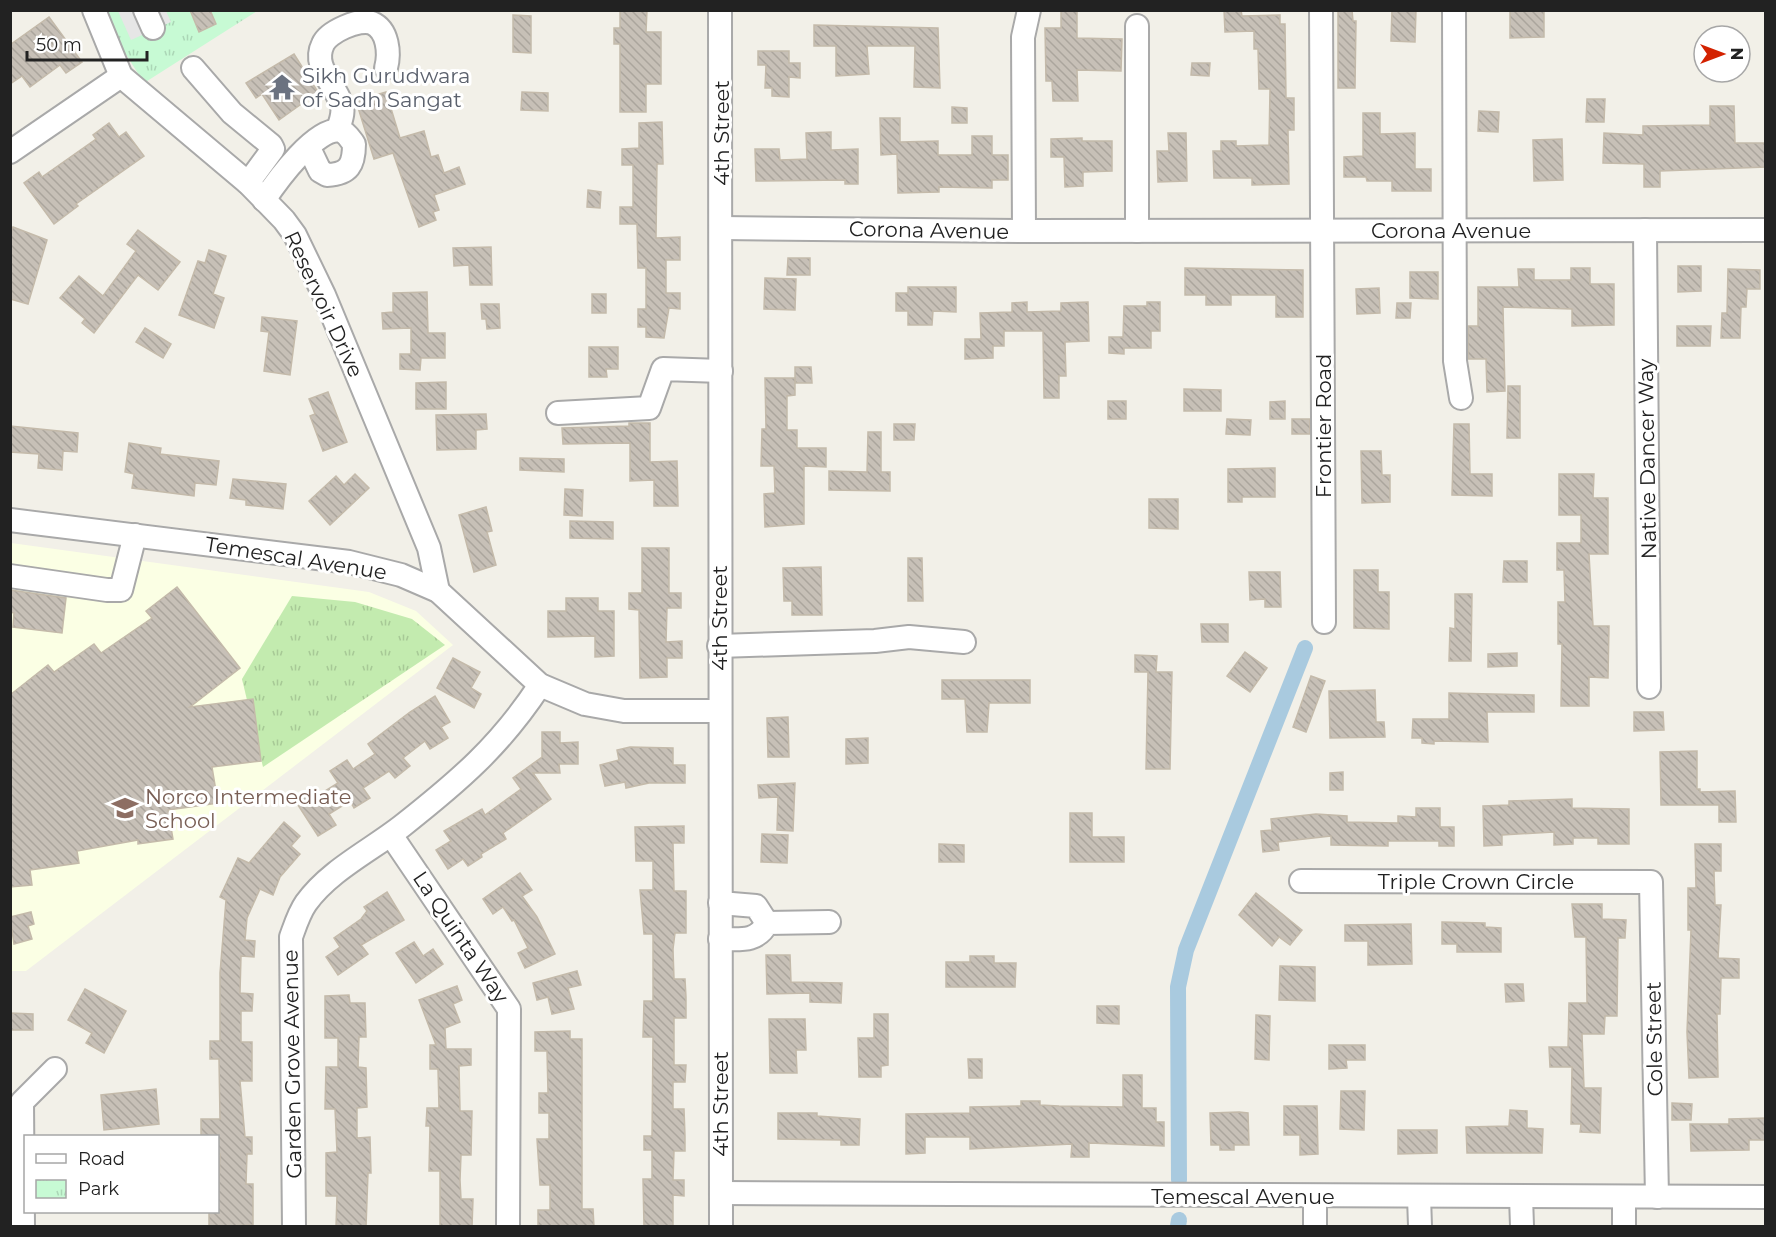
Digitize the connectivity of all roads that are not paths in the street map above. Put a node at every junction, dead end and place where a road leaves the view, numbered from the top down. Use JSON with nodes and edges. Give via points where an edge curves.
{"nodes":[{"id":1,"x":94,"y":10,"type":"edge"},
{"id":2,"x":720,"y":10,"type":"edge"},
{"id":3,"x":1029,"y":10,"type":"edge"},
{"id":4,"x":1454,"y":10,"type":"edge"},
{"id":5,"x":1321,"y":11,"type":"edge"},
{"id":6,"x":1137,"y":26,"type":"dead end"},
{"id":7,"x":193,"y":68,"type":"dead end"},
{"id":8,"x":386,"y":68,"type":"dead end"},
{"id":9,"x":121,"y":76,"type":"junction"},
{"id":10,"x":338,"y":130,"type":"junction"},
{"id":11,"x":309,"y":148,"type":"junction"},
{"id":12,"x":10,"y":152,"type":"edge"},
{"id":13,"x":248,"y":183,"type":"junction"},
{"id":14,"x":264,"y":200,"type":"junction"},
{"id":15,"x":721,"y":228,"type":"junction"},
{"id":16,"x":1456,"y":229,"type":"junction"},
{"id":17,"x":1321,"y":230,"type":"junction"},
{"id":18,"x":1645,"y":230,"type":"junction"},
{"id":19,"x":1766,"y":230,"type":"edge"},
{"id":20,"x":1024,"y":231,"type":"junction"},
{"id":21,"x":1137,"y":231,"type":"junction"},
{"id":22,"x":721,"y":371,"type":"junction"},
{"id":23,"x":1461,"y":398,"type":"dead end"},
{"id":24,"x":558,"y":413,"type":"dead end"},
{"id":25,"x":10,"y":520,"type":"edge"},
{"id":26,"x":135,"y":535,"type":"junction"},
{"id":27,"x":10,"y":576,"type":"edge"},
{"id":28,"x":438,"y":591,"type":"junction"},
{"id":29,"x":1324,"y":622,"type":"dead end"},
{"id":30,"x":964,"y":642,"type":"dead end"},
{"id":31,"x":719,"y":646,"type":"junction"},
{"id":32,"x":540,"y":685,"type":"junction"},
{"id":33,"x":1650,"y":687,"type":"dead end"},
{"id":34,"x":719,"y":711,"type":"junction"},
{"id":35,"x":391,"y":835,"type":"junction"},
{"id":36,"x":1301,"y":880,"type":"dead end"},
{"id":37,"x":1651,"y":882,"type":"joint"},
{"id":38,"x":720,"y":903,"type":"junction"},
{"id":39,"x":829,"y":922,"type":"dead end"},
{"id":40,"x":767,"y":923,"type":"junction"},
{"id":41,"x":720,"y":939,"type":"junction"},
{"id":42,"x":55,"y":1069,"type":"dead end"},
{"id":43,"x":721,"y":1193,"type":"junction"},
{"id":44,"x":1315,"y":1197,"type":"junction"},
{"id":45,"x":1419,"y":1197,"type":"junction"},
{"id":46,"x":1521,"y":1197,"type":"junction"},
{"id":47,"x":1624,"y":1197,"type":"junction"},
{"id":48,"x":1658,"y":1197,"type":"junction"},
{"id":49,"x":1766,"y":1197,"type":"edge"},
{"id":50,"x":23,"y":1227,"type":"edge"},
{"id":51,"x":294,"y":1227,"type":"edge"},
{"id":52,"x":508,"y":1227,"type":"edge"},
{"id":53,"x":721,"y":1227,"type":"edge"},
{"id":54,"x":1315,"y":1227,"type":"edge"},
{"id":55,"x":1420,"y":1227,"type":"edge"},
{"id":56,"x":1522,"y":1227,"type":"edge"},
{"id":57,"x":1624,"y":1227,"type":"edge"}],
"edges":[{"from":1,"to":9,"type":"street","name":"Reservoir Drive"},
{"from":2,"to":15,"type":"street","name":"4th Street"},
{"from":3,"to":20,"type":"street","via":[[1023,38]]},
{"from":4,"to":16,"type":"street"},
{"from":5,"to":17,"type":"street","name":"Frontier Road"},
{"from":6,"to":21,"type":"street"},
{"from":7,"to":13,"type":"street","via":[[232,113],[272,145]]},
{"from":8,"to":10,"type":"street","via":[[389,49],[373,24],[365,22],[346,28],[323,42],[320,63],[342,103]]},
{"from":9,"to":12,"type":"street"},
{"from":9,"to":13,"type":"street","name":"Reservoir Drive"},
{"from":10,"to":11,"type":"street"},
{"from":10,"to":11,"type":"street","via":[[354,144],[352,165],[347,171],[327,175],[320,171]]},
{"from":11,"to":14,"type":"street","via":[[288,165]]},
{"from":13,"to":14,"type":"street","name":"Reservoir Drive"},
{"from":14,"to":28,"type":"street","name":"Reservoir Drive","via":[[295,235],[324,295],[429,548]]},
{"from":15,"to":20,"type":"street","name":"Corona Avenue"},
{"from":15,"to":22,"type":"street","name":"4th Street"},
{"from":16,"to":17,"type":"street","name":"Corona Avenue"},
{"from":16,"to":18,"type":"street","name":"Corona Avenue"},
{"from":16,"to":23,"type":"street","via":[[1455,361]]},
{"from":17,"to":21,"type":"street","name":"Corona Avenue"},
{"from":17,"to":29,"type":"street","name":"Frontier Road"},
{"from":18,"to":19,"type":"street","name":"Corona Avenue"},
{"from":18,"to":33,"type":"street","name":"Native Dancer Way"},
{"from":20,"to":21,"type":"street","name":"Corona Avenue"},
{"from":22,"to":24,"type":"street","via":[[663,369],[649,408]]},
{"from":22,"to":31,"type":"street","name":"4th Street"},
{"from":25,"to":26,"type":"street","name":"Temescal Avenue"},
{"from":26,"to":27,"type":"street","via":[[122,590]]},
{"from":26,"to":28,"type":"street","name":"Temescal Avenue","via":[[349,562],[402,575]]},
{"from":28,"to":32,"type":"street","name":"Temescal Avenue"},
{"from":30,"to":31,"type":"street","via":[[909,637]]},
{"from":31,"to":34,"type":"street","name":"4th Street"},
{"from":32,"to":34,"type":"street","name":"Temescal Avenue","via":[[585,704],[624,711]]},
{"from":32,"to":35,"type":"street","name":"Garden Grove Avenue","via":[[490,752]]},
{"from":34,"to":38,"type":"street","name":"4th Street"},
{"from":35,"to":51,"type":"street","name":"Garden Grove Avenue","via":[[329,878],[305,904],[291,937]]},
{"from":35,"to":52,"type":"street","name":"La Quinta Way","via":[[509,1009]]},
{"from":36,"to":37,"type":"street","name":"Triple Crown Circle"},
{"from":37,"to":48,"type":"street","name":"Cole Street"},
{"from":38,"to":40,"type":"street","via":[[756,906]]},
{"from":38,"to":41,"type":"street","name":"4th Street"},
{"from":39,"to":40,"type":"street"},
{"from":40,"to":41,"type":"street","via":[[762,933],[752,939]]},
{"from":41,"to":43,"type":"street","name":"4th Street"},
{"from":42,"to":50,"type":"street","via":[[22,1102]]},
{"from":43,"to":44,"type":"street","name":"Temescal Avenue"},
{"from":43,"to":53,"type":"street","name":"4th Street"},
{"from":44,"to":45,"type":"street","name":"Temescal Avenue"},
{"from":44,"to":54,"type":"street"},
{"from":45,"to":46,"type":"street","name":"Temescal Avenue"},
{"from":45,"to":55,"type":"street"},
{"from":46,"to":47,"type":"street","name":"Temescal Avenue"},
{"from":46,"to":56,"type":"street"},
{"from":47,"to":48,"type":"street","name":"Temescal Avenue"},
{"from":47,"to":57,"type":"street"},
{"from":48,"to":49,"type":"street","name":"Temescal Avenue"}]}
